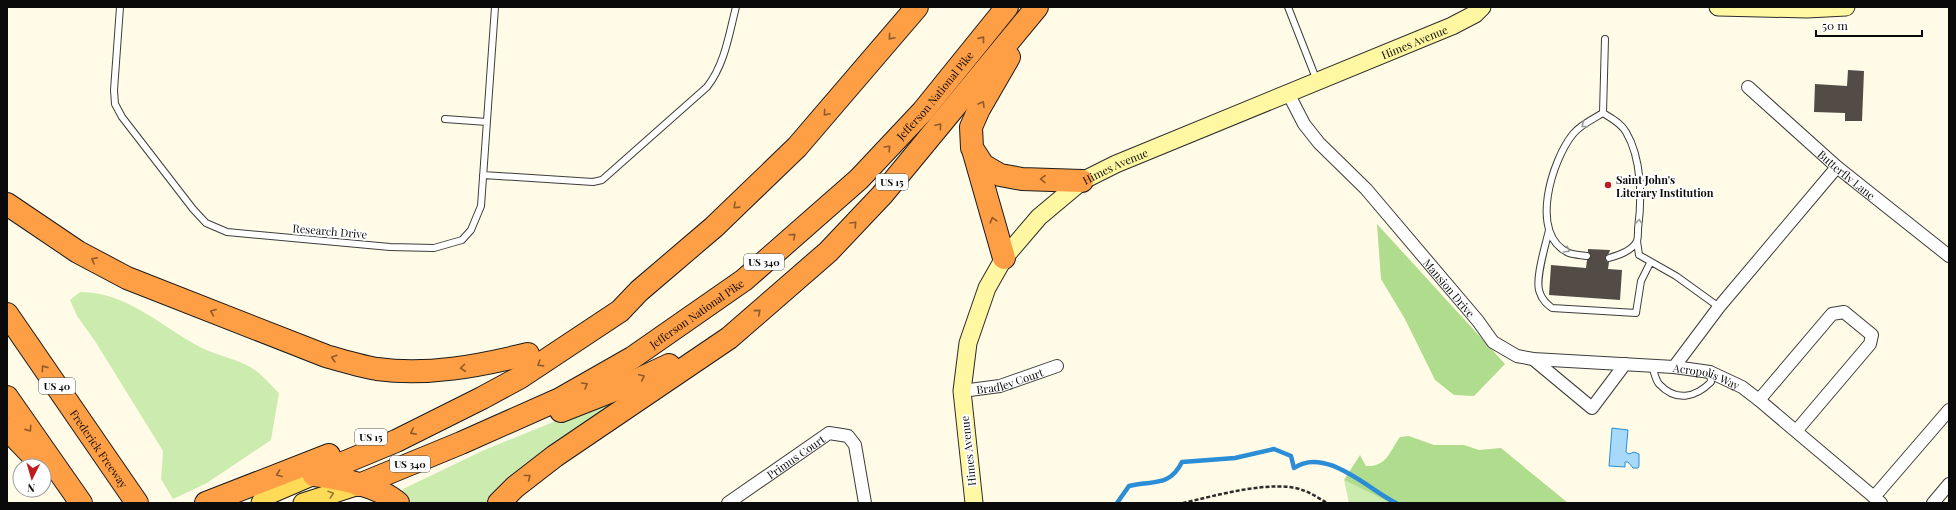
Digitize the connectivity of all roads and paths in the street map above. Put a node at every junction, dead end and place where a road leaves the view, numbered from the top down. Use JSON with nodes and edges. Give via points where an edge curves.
{"nodes":[{"id":1,"x":120,"y":7,"type":"edge"},
{"id":2,"x":495,"y":7,"type":"edge"},
{"id":3,"x":736,"y":7,"type":"edge"},
{"id":4,"x":917,"y":7,"type":"edge"},
{"id":5,"x":1007,"y":7,"type":"edge"},
{"id":6,"x":1037,"y":7,"type":"edge"},
{"id":7,"x":1288,"y":7,"type":"edge"},
{"id":8,"x":1466,"y":7,"type":"edge"},
{"id":9,"x":1482,"y":7,"type":"edge"},
{"id":10,"x":1718,"y":7,"type":"edge"},
{"id":11,"x":1846,"y":7,"type":"edge"},
{"id":12,"x":1452,"y":26,"type":"junction"},
{"id":13,"x":1605,"y":39,"type":"dead end"},
{"id":14,"x":1317,"y":81,"type":"junction"},
{"id":15,"x":1748,"y":87,"type":"dead end"},
{"id":16,"x":1288,"y":93,"type":"junction"},
{"id":17,"x":1603,"y":113,"type":"junction"},
{"id":18,"x":445,"y":119,"type":"dead end"},
{"id":19,"x":487,"y":122,"type":"junction"},
{"id":20,"x":972,"y":148,"type":"junction"},
{"id":21,"x":1837,"y":167,"type":"junction"},
{"id":22,"x":483,"y":175,"type":"junction"},
{"id":23,"x":1082,"y":180,"type":"junction"},
{"id":24,"x":7,"y":204,"type":"edge"},
{"id":25,"x":1549,"y":230,"type":"junction"},
{"id":26,"x":1637,"y":241,"type":"junction"},
{"id":27,"x":1587,"y":256,"type":"dead end"},
{"id":28,"x":1949,"y":256,"type":"edge"},
{"id":29,"x":1004,"y":258,"type":"junction"},
{"id":30,"x":1609,"y":258,"type":"dead end"},
{"id":31,"x":1650,"y":263,"type":"junction"},
{"id":32,"x":639,"y":291,"type":"junction"},
{"id":33,"x":1719,"y":307,"type":"junction"},
{"id":34,"x":7,"y":314,"type":"edge"},
{"id":35,"x":729,"y":338,"type":"junction"},
{"id":36,"x":528,"y":354,"type":"junction"},
{"id":37,"x":1534,"y":359,"type":"junction"},
{"id":38,"x":1625,"y":364,"type":"junction"},
{"id":39,"x":1057,"y":366,"type":"dead end"},
{"id":40,"x":1652,"y":366,"type":"junction"},
{"id":41,"x":1674,"y":367,"type":"junction"},
{"id":42,"x":1710,"y":372,"type":"junction"},
{"id":43,"x":962,"y":391,"type":"junction"},
{"id":44,"x":7,"y":397,"type":"edge"},
{"id":45,"x":1759,"y":400,"type":"junction"},
{"id":46,"x":1949,"y":410,"type":"edge"},
{"id":47,"x":7,"y":429,"type":"edge"},
{"id":48,"x":1797,"y":430,"type":"junction"},
{"id":49,"x":461,"y":443,"type":"junction"},
{"id":50,"x":314,"y":475,"type":"junction"},
{"id":51,"x":1949,"y":484,"type":"edge"},
{"id":52,"x":359,"y":485,"type":"junction"},
{"id":53,"x":77,"y":497,"type":"edge"},
{"id":54,"x":1878,"y":500,"type":"edge"},
{"id":55,"x":137,"y":503,"type":"edge"},
{"id":56,"x":206,"y":503,"type":"edge"},
{"id":57,"x":261,"y":503,"type":"edge"},
{"id":58,"x":303,"y":503,"type":"edge"},
{"id":59,"x":398,"y":503,"type":"edge"},
{"id":60,"x":499,"y":503,"type":"edge"},
{"id":61,"x":728,"y":503,"type":"edge"},
{"id":62,"x":865,"y":503,"type":"edge"},
{"id":63,"x":974,"y":503,"type":"edge"},
{"id":64,"x":1182,"y":503,"type":"edge"},
{"id":65,"x":1327,"y":503,"type":"edge"},
{"id":66,"x":1933,"y":503,"type":"edge"}],
"edges":[{"from":1,"to":22,"type":"lane","name":"Research Drive","via":[[115,104],[122,117],[206,223],[227,232],[390,247],[434,248],[462,240],[471,230],[481,206]]},
{"from":2,"to":19,"type":"lane","name":"Research Drive"},
{"from":3,"to":22,"type":"lane","via":[[714,78],[602,180],[593,182]]},
{"from":4,"to":32,"type":"highway","number":"US 15","one_way":true,"via":[[797,147],[714,227]]},
{"from":49,"to":5,"type":"highway","name":"Jefferson National Pike","number":"US 340","one_way":true,"via":[[560,399],[632,358],[744,280],[859,179],[923,111]]},
{"from":20,"to":6,"type":"highway","one_way":true,"via":[[971,127],[979,109]]},
{"from":35,"to":6,"type":"highway","number":"US 15","one_way":true,"via":[[828,252],[882,195]]},
{"from":7,"to":14,"type":"lane"},
{"from":8,"to":12,"type":"street"},
{"from":9,"to":12,"type":"street","name":"Himes Avenue","via":[[1476,14]]},
{"from":10,"to":11,"type":"street"},
{"from":12,"to":14,"type":"street","name":"Himes Avenue"},
{"from":13,"to":17,"type":"lane"},
{"from":14,"to":16,"type":"street","name":"Himes Avenue"},
{"from":15,"to":21,"type":"street","name":"Butterfly Lane"},
{"from":16,"to":23,"type":"street","name":"Himes Avenue","via":[[1161,144]]},
{"from":16,"to":37,"type":"street","name":"Mansion Drive","via":[[1304,124],[1319,143],[1366,189],[1493,342],[1517,356]]},
{"from":17,"to":25,"type":"lane","one_way":true,"via":[[1573,134],[1552,171],[1548,201]]},
{"from":26,"to":17,"type":"lane","one_way":true,"via":[[1640,219],[1635,155],[1626,132]]},
{"from":18,"to":19,"type":"lane"},
{"from":19,"to":22,"type":"lane","name":"Research Drive"},
{"from":23,"to":20,"type":"highway","one_way":true,"via":[[1000,176],[983,165]]},
{"from":29,"to":20,"type":"highway","one_way":true},
{"from":21,"to":28,"type":"street","name":"Butterfly Lane"},
{"from":21,"to":33,"type":"street","name":"Acropolis Way"},
{"from":23,"to":29,"type":"street","name":"Himes Avenue","via":[[1039,217]]},
{"from":36,"to":24,"type":"highway","one_way":true,"via":[[488,364],[444,370],[396,370],[353,364],[326,356],[127,278],[78,252]]},
{"from":25,"to":27,"type":"lane","one_way":true,"via":[[1557,244],[1569,253]]},
{"from":25,"to":31,"type":"lane","via":[[1539,278],[1539,292],[1544,302],[1552,308],[1636,313],[1641,281]]},
{"from":26,"to":30,"type":"lane","via":[[1626,252]]},
{"from":26,"to":31,"type":"lane","via":[[1639,255]]},
{"from":29,"to":43,"type":"street","name":"Himes Avenue","via":[[987,288],[968,343]]},
{"from":31,"to":33,"type":"lane","via":[[1676,276]]},
{"from":32,"to":36,"type":"highway","number":"US 15","via":[[615,301]]},
{"from":32,"to":50,"type":"highway","one_way":true,"via":[[620,311],[519,378],[396,441]]},
{"from":33,"to":41,"type":"street","name":"Acropolis Way"},
{"from":55,"to":34,"type":"highway","name":"Frederick Freeway","number":"US 40","one_way":true},
{"from":49,"to":35,"type":"highway","one_way":true,"via":[[608,393]]},
{"from":60,"to":35,"type":"highway","number":"US 15","one_way":true,"via":[[555,456]]},
{"from":36,"to":56,"type":"highway","number":"US 15","one_way":true,"via":[[445,401],[377,434]]},
{"from":37,"to":38,"type":"street","name":"Mansion Drive"},
{"from":37,"to":38,"type":"street","via":[[1592,408]]},
{"from":38,"to":40,"type":"street","name":"Mansion Drive"},
{"from":39,"to":43,"type":"street","name":"Bradley Court","via":[[1000,386]]},
{"from":40,"to":41,"type":"street","name":"Mansion Drive"},
{"from":40,"to":42,"type":"lane","via":[[1658,383],[1670,392],[1681,395],[1692,396],[1704,389],[1711,382]]},
{"from":41,"to":42,"type":"street","name":"Acropolis Way"},
{"from":42,"to":45,"type":"street","name":"Acropolis Way","via":[[1742,387]]},
{"from":43,"to":63,"type":"street","name":"Himes Avenue"},
{"from":44,"to":53,"type":"highway","one_way":true},
{"from":45,"to":48,"type":"street","name":"Acropolis Way"},
{"from":45,"to":48,"type":"street","via":[[1832,314],[1844,312],[1872,335],[1870,344]]},
{"from":46,"to":54,"type":"street"},
{"from":47,"to":53,"type":"highway"},
{"from":48,"to":54,"type":"street","name":"Acropolis Way"},
{"from":49,"to":52,"type":"highway","name":"Jefferson National Pike","number":"US 340"},
{"from":50,"to":52,"type":"highway","via":[[341,478]]},
{"from":50,"to":57,"type":"main road","via":[[265,496]]},
{"from":51,"to":66,"type":"street"},
{"from":58,"to":52,"type":"main road","name":"Jefferson National Pike","number":"US 340","one_way":true},
{"from":52,"to":59,"type":"highway","via":[[382,493]]},
{"from":61,"to":62,"type":"street","name":"Primus Court","via":[[829,433],[848,436],[855,445]]},
{"from":64,"to":65,"type":"path","via":[[1248,489],[1288,487],[1305,491]]}]}
